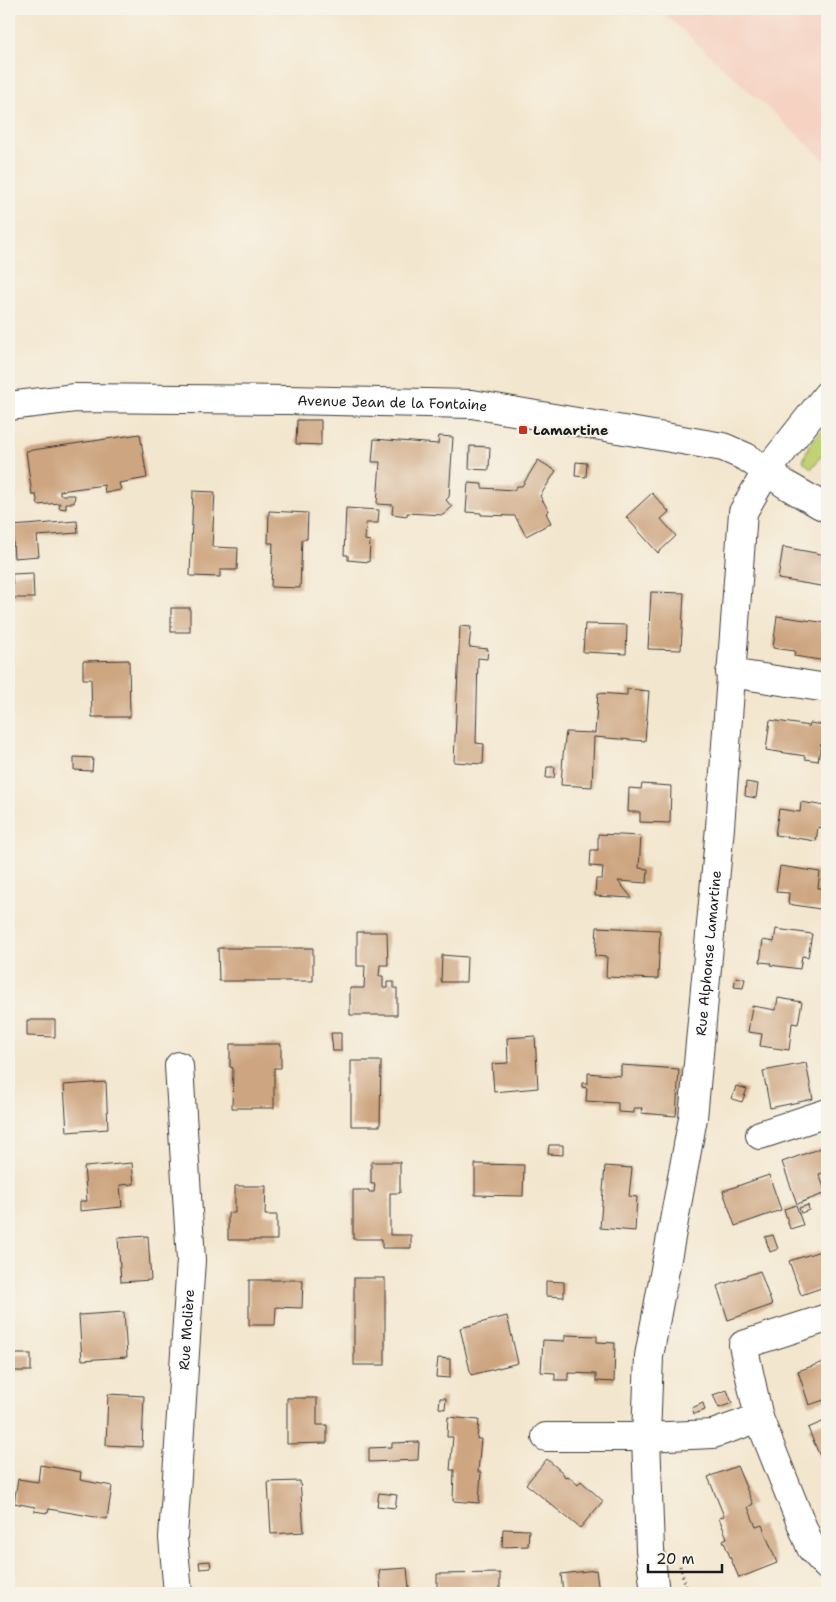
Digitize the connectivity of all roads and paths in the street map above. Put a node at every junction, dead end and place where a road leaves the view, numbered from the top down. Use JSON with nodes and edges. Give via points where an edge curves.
{"nodes":[{"id":1,"x":827,"y":395,"type":"edge"},
{"id":2,"x":9,"y":406,"type":"edge"},
{"id":3,"x":766,"y":472,"type":"junction"},
{"id":4,"x":827,"y":508,"type":"edge"},
{"id":5,"x":730,"y":673,"type":"junction"},
{"id":6,"x":827,"y":688,"type":"edge"},
{"id":7,"x":180,"y":1066,"type":"dead end"},
{"id":8,"x":827,"y":1113,"type":"edge"},
{"id":9,"x":760,"y":1135,"type":"dead end"},
{"id":10,"x":827,"y":1318,"type":"edge"},
{"id":11,"x":759,"y":1418,"type":"junction"},
{"id":12,"x":546,"y":1437,"type":"dead end"},
{"id":13,"x":646,"y":1437,"type":"junction"},
{"id":14,"x":827,"y":1566,"type":"edge"},
{"id":15,"x":178,"y":1593,"type":"edge"},
{"id":16,"x":655,"y":1593,"type":"edge"}],
"edges":[{"from":1,"to":3,"type":"street","name":"Rue Alphonse Lamartine"},
{"from":2,"to":3,"type":"street","name":"Avenue Jean de la Fontaine","via":[[75,398],[472,404],[723,447],[746,457]]},
{"from":3,"to":4,"type":"street","name":"Avenue Jean de la Fontaine"},
{"from":3,"to":5,"type":"street","name":"Rue Alphonse Lamartine","via":[[743,512]]},
{"from":5,"to":6,"type":"street"},
{"from":5,"to":13,"type":"street","name":"Rue Alphonse Lamartine","via":[[720,827],[693,1118],[650,1356]]},
{"from":7,"to":15,"type":"street","name":"Rue Molière","via":[[190,1260],[172,1538]]},
{"from":8,"to":9,"type":"street"},
{"from":10,"to":11,"type":"street","via":[[743,1345]]},
{"from":11,"to":13,"type":"street","via":[[713,1434]]},
{"from":11,"to":14,"type":"street","via":[[811,1548]]},
{"from":12,"to":13,"type":"street"},
{"from":13,"to":16,"type":"street","name":"Rue Alphonse Lamartine","via":[[650,1550]]}]}
